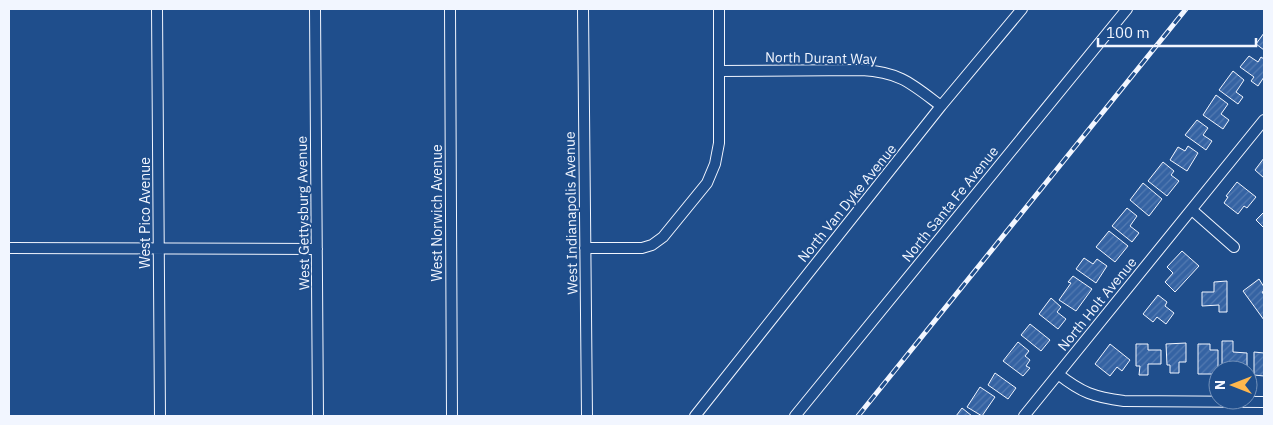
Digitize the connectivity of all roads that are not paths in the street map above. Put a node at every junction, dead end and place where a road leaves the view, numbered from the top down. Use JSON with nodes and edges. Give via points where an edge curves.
{"nodes":[{"id":1,"x":157,"y":9,"type":"edge"},
{"id":2,"x":315,"y":9,"type":"edge"},
{"id":3,"x":450,"y":9,"type":"edge"},
{"id":4,"x":583,"y":9,"type":"edge"},
{"id":5,"x":719,"y":9,"type":"edge"},
{"id":6,"x":1022,"y":9,"type":"edge"},
{"id":7,"x":1127,"y":9,"type":"edge"},
{"id":8,"x":719,"y":71,"type":"junction"},
{"id":9,"x":941,"y":106,"type":"junction"},
{"id":10,"x":1264,"y":120,"type":"edge"},
{"id":11,"x":1192,"y":210,"type":"junction"},
{"id":12,"x":1234,"y":247,"type":"dead end"},
{"id":13,"x":9,"y":248,"type":"edge"},
{"id":14,"x":159,"y":248,"type":"junction"},
{"id":15,"x":585,"y":248,"type":"junction"},
{"id":16,"x":316,"y":249,"type":"junction"},
{"id":17,"x":1058,"y":374,"type":"junction"},
{"id":18,"x":1264,"y":402,"type":"edge"},
{"id":19,"x":160,"y":416,"type":"edge"},
{"id":20,"x":318,"y":416,"type":"edge"},
{"id":21,"x":452,"y":416,"type":"edge"},
{"id":22,"x":587,"y":416,"type":"edge"},
{"id":23,"x":695,"y":416,"type":"edge"},
{"id":24,"x":795,"y":416,"type":"edge"},
{"id":25,"x":1024,"y":416,"type":"edge"}],
"edges":[{"from":1,"to":14,"type":"street","name":"West Pico Avenue"},
{"from":2,"to":16,"type":"street","name":"West Gettysburg Avenue"},
{"from":3,"to":21,"type":"street","name":"West Norwich Avenue"},
{"from":4,"to":15,"type":"street","name":"West Indianapolis Avenue"},
{"from":5,"to":8,"type":"street"},
{"from":6,"to":9,"type":"street","name":"North Van Dyke Avenue"},
{"from":7,"to":24,"type":"street","name":"North Santa Fe Avenue"},
{"from":8,"to":9,"type":"street","name":"North Durant Way","via":[[880,72],[909,82]]},
{"from":8,"to":15,"type":"street","via":[[718,154],[704,187],[666,234],[652,245]]},
{"from":9,"to":23,"type":"street","name":"North Van Dyke Avenue"},
{"from":10,"to":11,"type":"street","name":"North Holt Avenue"},
{"from":11,"to":12,"type":"street"},
{"from":11,"to":17,"type":"street","name":"North Holt Avenue"},
{"from":13,"to":14,"type":"street"},
{"from":14,"to":16,"type":"street"},
{"from":14,"to":19,"type":"street","name":"West Pico Avenue"},
{"from":15,"to":22,"type":"street","name":"West Indianapolis Avenue"},
{"from":16,"to":20,"type":"street","name":"West Gettysburg Avenue"},
{"from":17,"to":18,"type":"street","via":[[1088,394],[1124,401]]},
{"from":17,"to":25,"type":"street","name":"North Holt Avenue"}]}
